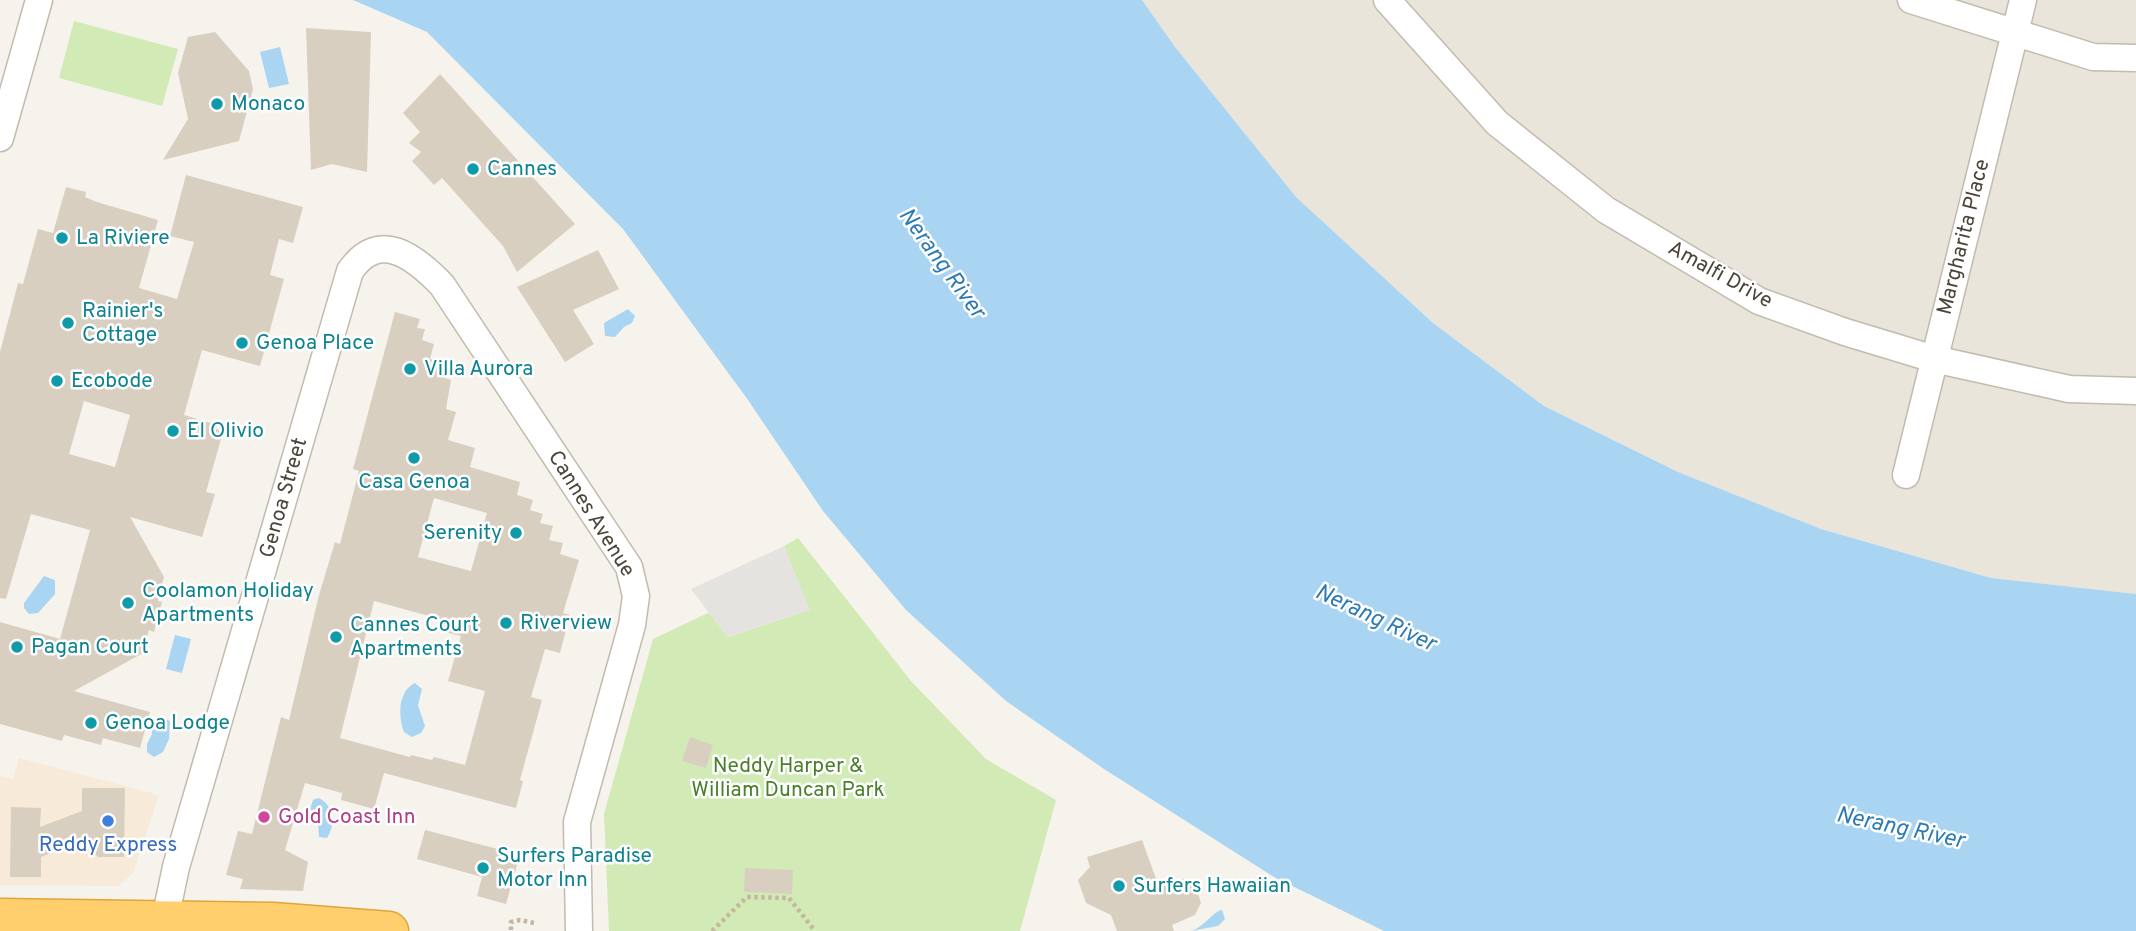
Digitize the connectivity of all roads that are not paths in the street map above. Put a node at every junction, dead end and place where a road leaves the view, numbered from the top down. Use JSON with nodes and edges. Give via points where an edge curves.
{"nodes":[{"id":1,"x":39,"y":0,"type":"edge"},
{"id":2,"x":1387,"y":0,"type":"edge"},
{"id":3,"x":1911,"y":0,"type":"edge"},
{"id":4,"x":2023,"y":0,"type":"edge"},
{"id":5,"x":2015,"y":33,"type":"junction"},
{"id":6,"x":2136,"y":58,"type":"edge"},
{"id":7,"x":0,"y":138,"type":"edge"},
{"id":8,"x":374,"y":249,"type":"joint"},
{"id":9,"x":1934,"y":359,"type":"junction"},
{"id":10,"x":2136,"y":391,"type":"edge"},
{"id":11,"x":1906,"y":475,"type":"dead end"},
{"id":12,"x":0,"y":918,"type":"edge"},
{"id":13,"x":165,"y":919,"type":"junction"},
{"id":14,"x":389,"y":931,"type":"edge"},
{"id":15,"x":579,"y":931,"type":"edge"}],
"edges":[{"from":1,"to":7,"type":"street"},
{"from":2,"to":9,"type":"street","name":"Amalfi Drive","via":[[1497,122],[1606,210],[1759,301]]},
{"from":3,"to":5,"type":"street"},
{"from":4,"to":5,"type":"street","name":"Margharita Place"},
{"from":5,"to":6,"type":"street","via":[[2093,57]]},
{"from":5,"to":9,"type":"street","name":"Margharita Place"},
{"from":8,"to":13,"type":"street","name":"Genoa Street","via":[[361,255],[350,271],[176,867]]},
{"from":8,"to":15,"type":"street","name":"Cannes Avenue","via":[[404,254],[442,285],[621,553],[635,584],[632,625],[576,822]]},
{"from":9,"to":10,"type":"street","name":"Amalfi Drive","via":[[2069,389]]},
{"from":9,"to":11,"type":"street","name":"Margharita Place"},
{"from":12,"to":13,"type":"highway"},
{"from":13,"to":14,"type":"highway"}]}
